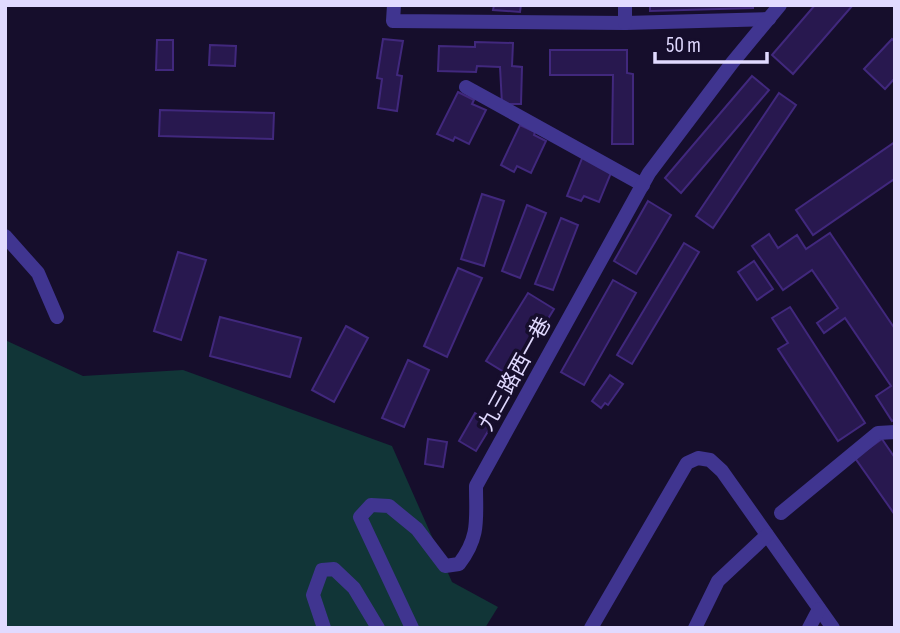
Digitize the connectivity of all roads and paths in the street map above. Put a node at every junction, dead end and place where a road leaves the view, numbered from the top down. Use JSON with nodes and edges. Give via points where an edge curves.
{"nodes":[{"id":1,"x":394,"y":5,"type":"edge"},
{"id":2,"x":625,"y":5,"type":"edge"},
{"id":3,"x":780,"y":5,"type":"edge"},
{"id":4,"x":769,"y":19,"type":"junction"},
{"id":5,"x":625,"y":23,"type":"junction"},
{"id":6,"x":466,"y":87,"type":"dead end"},
{"id":7,"x":643,"y":185,"type":"junction"},
{"id":8,"x":5,"y":236,"type":"edge"},
{"id":9,"x":57,"y":317,"type":"dead end"},
{"id":10,"x":892,"y":436,"type":"edge"},
{"id":11,"x":782,"y":513,"type":"dead end"},
{"id":12,"x":767,"y":535,"type":"junction"},
{"id":13,"x":820,"y":609,"type":"junction"},
{"id":14,"x":324,"y":628,"type":"edge"},
{"id":15,"x":378,"y":628,"type":"edge"},
{"id":16,"x":412,"y":628,"type":"edge"},
{"id":17,"x":591,"y":628,"type":"edge"},
{"id":18,"x":695,"y":628,"type":"edge"},
{"id":19,"x":809,"y":628,"type":"edge"},
{"id":20,"x":833,"y":628,"type":"edge"}],
"edges":[{"from":1,"to":5,"type":"street","via":[[393,21]]},
{"from":2,"to":5,"type":"street"},
{"from":3,"to":4,"type":"street","name":"九三路西一巷"},
{"from":4,"to":5,"type":"street"},
{"from":4,"to":7,"type":"street","name":"九三路西一巷"},
{"from":6,"to":7,"type":"street"},
{"from":7,"to":16,"type":"street","name":"九三路西一巷","via":[[476,486],[472,548],[459,564],[444,566],[417,529],[389,506],[372,505],[360,517]]},
{"from":8,"to":9,"type":"street","via":[[38,273]]},
{"from":10,"to":11,"type":"street","via":[[878,433]]},
{"from":12,"to":13,"type":"street"},
{"from":12,"to":17,"type":"street","via":[[710,460],[698,458],[687,463]]},
{"from":12,"to":18,"type":"street","via":[[718,581]]},
{"from":13,"to":19,"type":"street"},
{"from":13,"to":20,"type":"street"},
{"from":14,"to":15,"type":"street","via":[[313,595],[322,570],[334,569],[354,588]]}]}
